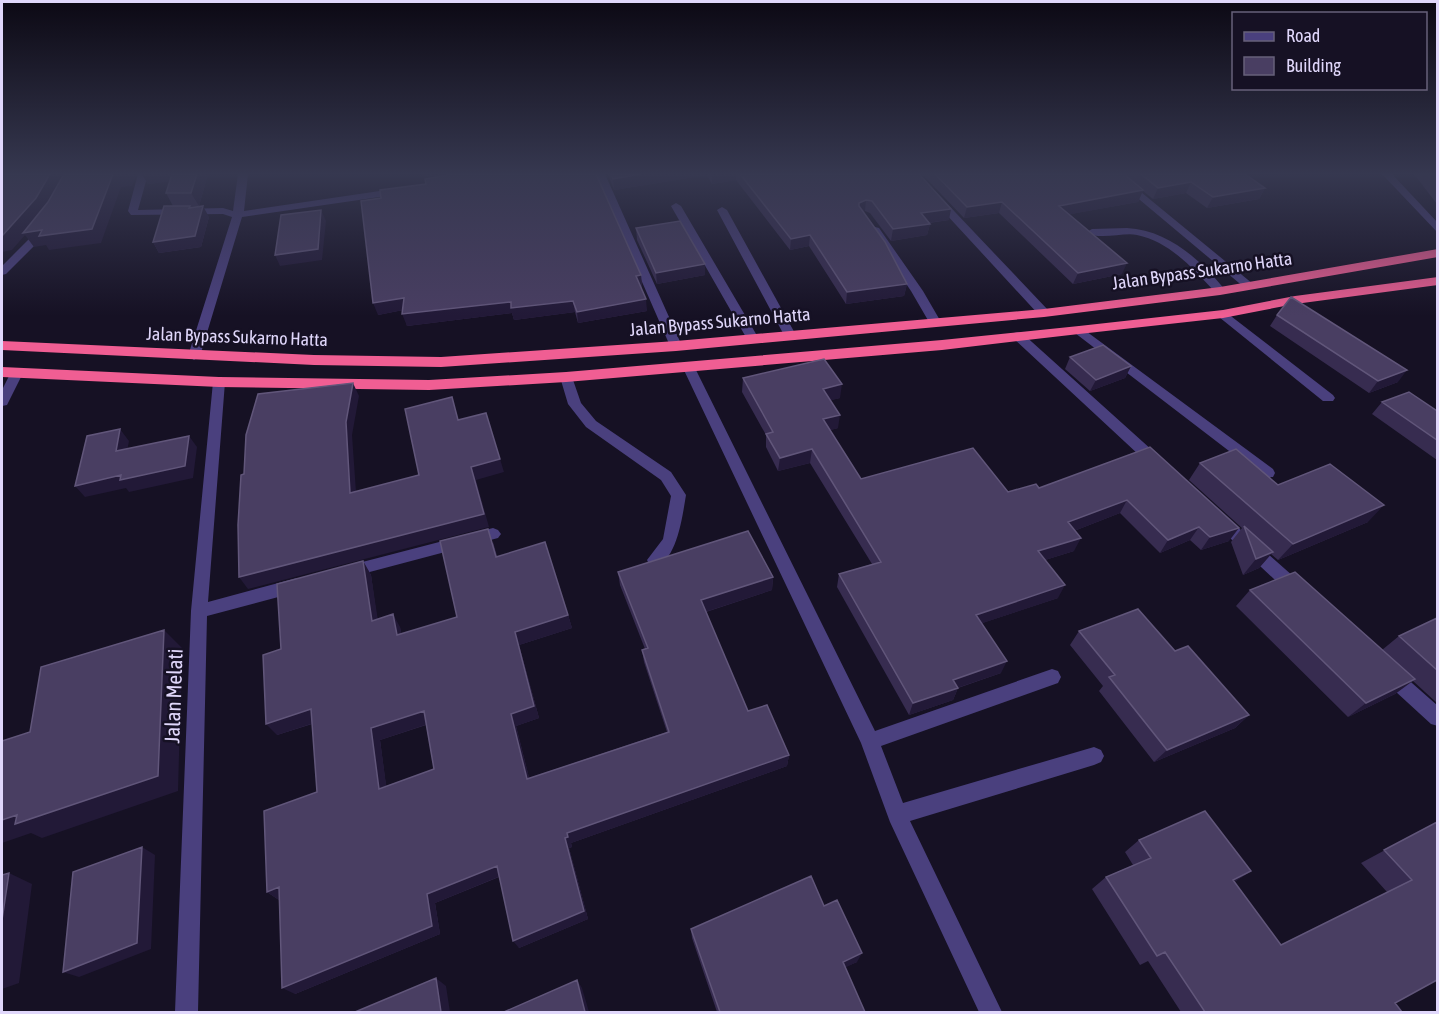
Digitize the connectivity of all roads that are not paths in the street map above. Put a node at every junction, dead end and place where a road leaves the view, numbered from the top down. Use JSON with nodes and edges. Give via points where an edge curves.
{"nodes":[{"id":1,"x":236,"y":221,"type":"edge"},
{"id":2,"x":621,"y":221,"type":"edge"},
{"id":3,"x":685,"y":221,"type":"edge"},
{"id":4,"x":728,"y":221,"type":"edge"},
{"id":5,"x":958,"y":221,"type":"edge"},
{"id":6,"x":1171,"y":221,"type":"edge"},
{"id":7,"x":45,"y":222,"type":"edge"},
{"id":8,"x":870,"y":224,"type":"edge"},
{"id":9,"x":1092,"y":232,"type":"edge"},
{"id":10,"x":1437,"y":253,"type":"edge"},
{"id":11,"x":2,"y":272,"type":"edge"},
{"id":12,"x":1437,"y":281,"type":"edge"},
{"id":13,"x":1250,"y":286,"type":"junction"},
{"id":14,"x":1220,"y":291,"type":"junction"},
{"id":15,"x":1044,"y":313,"type":"junction"},
{"id":16,"x":1223,"y":314,"type":"junction"},
{"id":17,"x":935,"y":322,"type":"junction"},
{"id":18,"x":1079,"y":330,"type":"junction"},
{"id":19,"x":1018,"y":336,"type":"junction"},
{"id":20,"x":791,"y":337,"type":"junction"},
{"id":21,"x":753,"y":339,"type":"junction"},
{"id":22,"x":2,"y":346,"type":"edge"},
{"id":23,"x":675,"y":346,"type":"junction"},
{"id":24,"x":194,"y":356,"type":"junction"},
{"id":25,"x":688,"y":366,"type":"junction"},
{"id":26,"x":2,"y":372,"type":"edge"},
{"id":27,"x":18,"y":373,"type":"junction"},
{"id":28,"x":566,"y":377,"type":"junction"},
{"id":29,"x":219,"y":382,"type":"junction"},
{"id":30,"x":1328,"y":398,"type":"dead end"},
{"id":31,"x":2,"y":402,"type":"edge"},
{"id":32,"x":1167,"y":472,"type":"edge"},
{"id":33,"x":1268,"y":473,"type":"edge"},
{"id":34,"x":1210,"y":511,"type":"edge"},
{"id":35,"x":492,"y":534,"type":"edge"},
{"id":36,"x":656,"y":560,"type":"edge"},
{"id":37,"x":334,"y":575,"type":"edge"},
{"id":38,"x":312,"y":581,"type":"edge"},
{"id":39,"x":1306,"y":599,"type":"edge"},
{"id":40,"x":199,"y":611,"type":"junction"},
{"id":41,"x":1376,"y":662,"type":"edge"},
{"id":42,"x":1052,"y":677,"type":"dead end"},
{"id":43,"x":1437,"y":718,"type":"edge"},
{"id":44,"x":870,"y":741,"type":"junction"},
{"id":45,"x":1094,"y":756,"type":"dead end"},
{"id":46,"x":897,"y":814,"type":"junction"},
{"id":47,"x":186,"y":1012,"type":"edge"},
{"id":48,"x":991,"y":1012,"type":"edge"}],
"edges":[{"from":1,"to":24,"type":"street"},
{"from":2,"to":23,"type":"street"},
{"from":3,"to":21,"type":"street"},
{"from":4,"to":20,"type":"street"},
{"from":5,"to":15,"type":"street"},
{"from":6,"to":13,"type":"street"},
{"from":7,"to":11,"type":"street","via":[[33,241]]},
{"from":8,"to":17,"type":"street"},
{"from":9,"to":14,"type":"street","via":[[1137,231],[1153,236],[1191,261]]},
{"from":10,"to":13,"type":"highway","name":"Jalan Bypass Sukarno Hatta"},
{"from":12,"to":16,"type":"highway"},
{"from":13,"to":14,"type":"highway","name":"Jalan Bypass Sukarno Hatta"},
{"from":14,"to":15,"type":"highway","name":"Jalan Bypass Sukarno Hatta"},
{"from":15,"to":17,"type":"highway","name":"Jalan Bypass Sukarno Hatta"},
{"from":16,"to":18,"type":"highway"},
{"from":16,"to":30,"type":"street"},
{"from":17,"to":20,"type":"highway","name":"Jalan Bypass Sukarno Hatta"},
{"from":18,"to":19,"type":"highway"},
{"from":18,"to":33,"type":"street"},
{"from":19,"to":25,"type":"highway"},
{"from":19,"to":32,"type":"street"},
{"from":20,"to":21,"type":"highway","name":"Jalan Bypass Sukarno Hatta"},
{"from":21,"to":23,"type":"highway","name":"Jalan Bypass Sukarno Hatta"},
{"from":22,"to":24,"type":"highway","name":"Jalan Bypass Sukarno Hatta"},
{"from":23,"to":24,"type":"highway","name":"Jalan Bypass Sukarno Hatta","via":[[441,362]]},
{"from":25,"to":28,"type":"highway"},
{"from":25,"to":44,"type":"street"},
{"from":26,"to":27,"type":"highway"},
{"from":27,"to":29,"type":"highway"},
{"from":27,"to":31,"type":"street"},
{"from":28,"to":29,"type":"highway","via":[[429,385]]},
{"from":28,"to":36,"type":"street","via":[[575,404],[591,424],[666,476],[679,495],[670,542]]},
{"from":29,"to":40,"type":"street","name":"Jalan Melati"},
{"from":34,"to":39,"type":"street"},
{"from":35,"to":37,"type":"street"},
{"from":38,"to":40,"type":"street"},
{"from":40,"to":47,"type":"street","name":"Jalan Melati"},
{"from":41,"to":43,"type":"street"},
{"from":42,"to":44,"type":"street"},
{"from":44,"to":46,"type":"street"},
{"from":45,"to":46,"type":"street"},
{"from":46,"to":48,"type":"street"}]}
